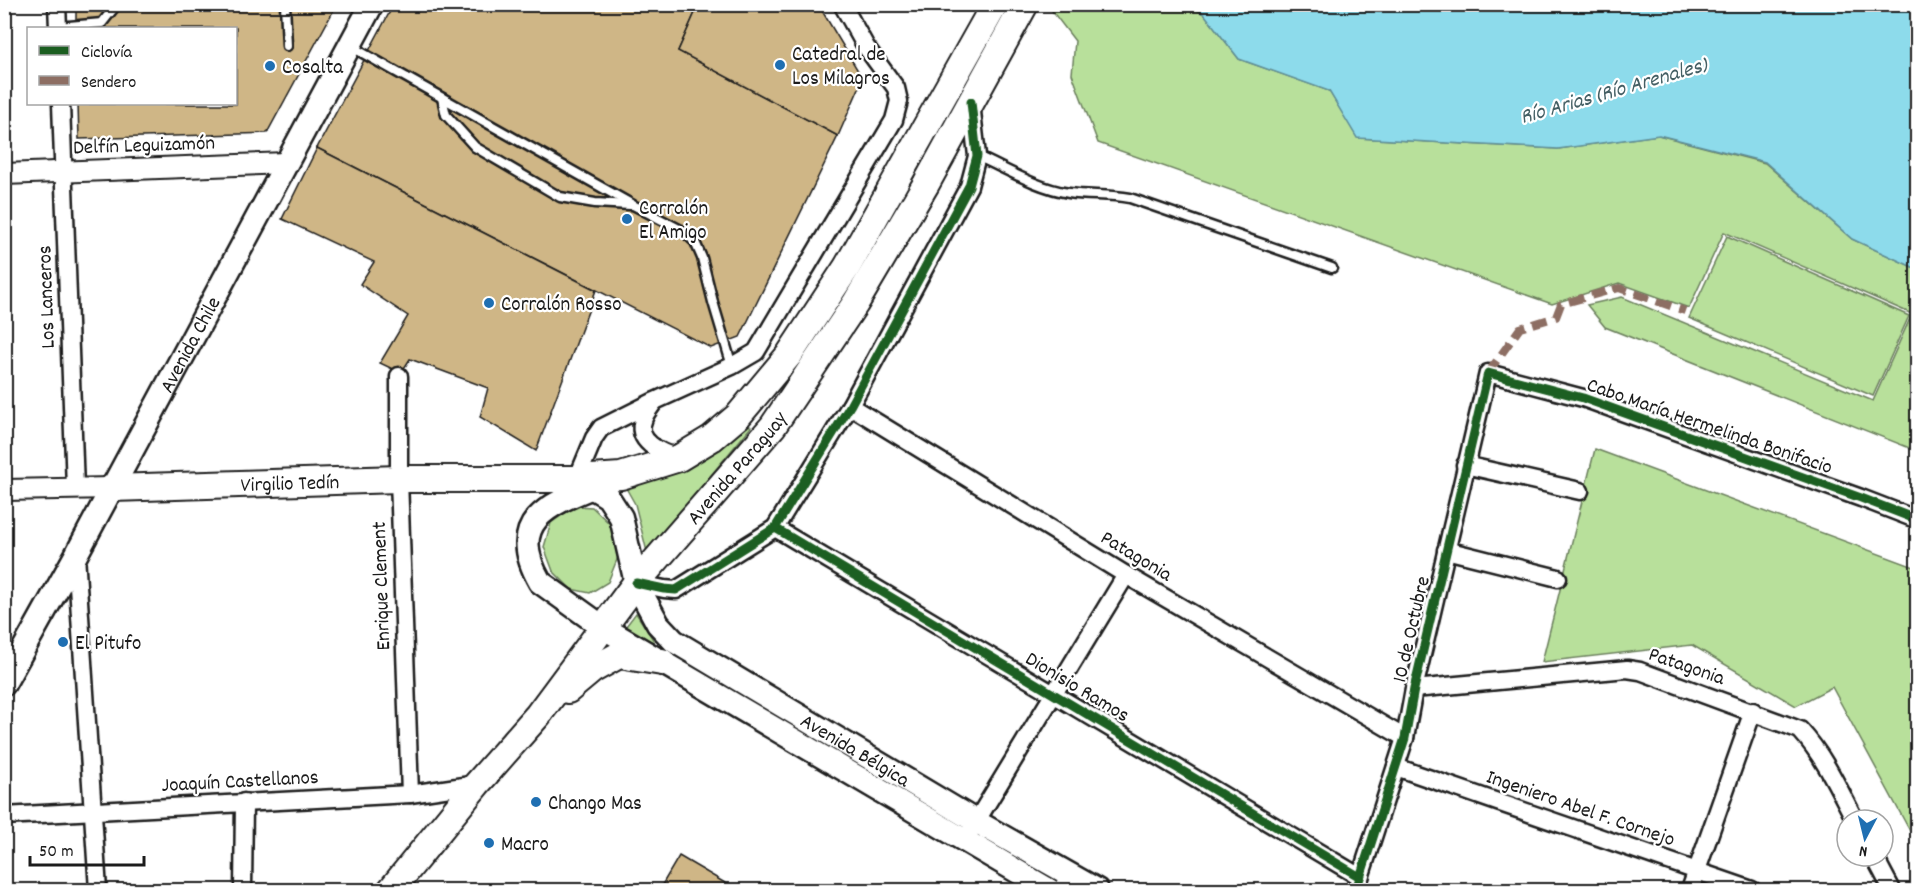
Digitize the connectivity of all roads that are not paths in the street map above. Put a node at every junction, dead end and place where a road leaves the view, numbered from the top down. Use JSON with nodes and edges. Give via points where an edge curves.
{"nodes":[{"id":1,"x":57,"y":4,"type":"edge"},
{"id":2,"x":117,"y":4,"type":"edge"},
{"id":3,"x":285,"y":4,"type":"edge"},
{"id":4,"x":372,"y":4,"type":"edge"},
{"id":5,"x":842,"y":4,"type":"edge"},
{"id":6,"x":995,"y":4,"type":"edge"},
{"id":7,"x":1024,"y":6,"type":"edge"},
{"id":8,"x":58,"y":27,"type":"edge"},
{"id":9,"x":65,"y":27,"type":"edge"},
{"id":10,"x":349,"y":45,"type":"junction"},
{"id":11,"x":287,"y":46,"type":"dead end"},
{"id":12,"x":442,"y":98,"type":"junction"},
{"id":13,"x":971,"y":102,"type":"junction"},
{"id":14,"x":61,"y":105,"type":"edge"},
{"id":15,"x":977,"y":156,"type":"junction"},
{"id":16,"x":286,"y":163,"type":"junction"},
{"id":17,"x":63,"y":172,"type":"junction"},
{"id":18,"x":4,"y":174,"type":"edge"},
{"id":19,"x":633,"y":205,"type":"junction"},
{"id":20,"x":1332,"y":267,"type":"dead end"},
{"id":21,"x":732,"y":366,"type":"junction"},
{"id":22,"x":1488,"y":373,"type":"joint"},
{"id":23,"x":399,"y":376,"type":"dead end"},
{"id":24,"x":655,"y":401,"type":"junction"},
{"id":25,"x":850,"y":406,"type":"junction"},
{"id":26,"x":679,"y":458,"type":"junction"},
{"id":27,"x":1465,"y":465,"type":"junction"},
{"id":28,"x":399,"y":480,"type":"junction"},
{"id":29,"x":585,"y":483,"type":"junction"},
{"id":30,"x":75,"y":488,"type":"junction"},
{"id":31,"x":112,"y":488,"type":"junction"},
{"id":32,"x":4,"y":490,"type":"edge"},
{"id":33,"x":1580,"y":491,"type":"dead end"},
{"id":34,"x":1917,"y":520,"type":"edge"},
{"id":35,"x":776,"y":528,"type":"junction"},
{"id":36,"x":1446,"y":550,"type":"junction"},
{"id":37,"x":76,"y":555,"type":"junction"},
{"id":38,"x":1126,"y":575,"type":"junction"},
{"id":39,"x":1558,"y":578,"type":"dead end"},
{"id":40,"x":636,"y":583,"type":"junction"},
{"id":41,"x":604,"y":628,"type":"junction"},
{"id":42,"x":662,"y":662,"type":"junction"},
{"id":43,"x":4,"y":684,"type":"edge"},
{"id":44,"x":1414,"y":689,"type":"junction"},
{"id":45,"x":1054,"y":693,"type":"junction"},
{"id":46,"x":1753,"y":711,"type":"junction"},
{"id":47,"x":538,"y":715,"type":"junction"},
{"id":48,"x":1405,"y":738,"type":"junction"},
{"id":49,"x":1396,"y":767,"type":"junction"},
{"id":50,"x":477,"y":784,"type":"junction"},
{"id":51,"x":410,"y":794,"type":"junction"},
{"id":52,"x":244,"y":802,"type":"junction"},
{"id":53,"x":1849,"y":808,"type":"edge"},
{"id":54,"x":93,"y":811,"type":"junction"},
{"id":55,"x":4,"y":816,"type":"edge"},
{"id":56,"x":976,"y":822,"type":"junction"},
{"id":57,"x":963,"y":841,"type":"junction"},
{"id":58,"x":1880,"y":868,"type":"edge"},
{"id":59,"x":1697,"y":871,"type":"junction"},
{"id":60,"x":1065,"y":883,"type":"edge"},
{"id":61,"x":1358,"y":884,"type":"edge"},
{"id":62,"x":98,"y":891,"type":"edge"},
{"id":63,"x":243,"y":891,"type":"edge"},
{"id":64,"x":391,"y":891,"type":"edge"},
{"id":65,"x":1049,"y":891,"type":"edge"},
{"id":66,"x":1097,"y":891,"type":"edge"},
{"id":67,"x":1690,"y":891,"type":"edge"},
{"id":68,"x":1752,"y":891,"type":"edge"},
{"id":69,"x":1892,"y":891,"type":"edge"}],
"edges":[{"from":1,"to":8,"type":"street"},
{"from":2,"to":9,"type":"lane","via":[[102,22]]},
{"from":3,"to":11,"type":"lane"},
{"from":4,"to":10,"type":"main road","name":"Avenida Chile"},
{"from":5,"to":21,"type":"street","via":[[866,47],[896,88],[899,101],[894,120],[761,345]]},
{"from":6,"to":26,"type":"main road","name":"Avenida Paraguay","via":[[847,267],[789,355],[738,416]]},
{"from":7,"to":13,"type":"main road","name":"Avenida Paraguay"},
{"from":10,"to":12,"type":"lane"},
{"from":10,"to":16,"type":"main road","name":"Avenida Chile"},
{"from":12,"to":19,"type":"lane"},
{"from":12,"to":19,"type":"lane","via":[[446,115],[475,147],[560,197]]},
{"from":13,"to":15,"type":"street"},
{"from":13,"to":40,"type":"main road","name":"Avenida Paraguay","via":[[855,304],[786,408]]},
{"from":14,"to":17,"type":"street","name":"Los Lanceros"},
{"from":15,"to":20,"type":"lane","via":[[1044,186],[1068,193],[1130,198]]},
{"from":15,"to":25,"type":"street","via":[[969,186]]},
{"from":16,"to":17,"type":"street","name":"Delfín Leguizamón"},
{"from":16,"to":31,"type":"main road","name":"Avenida Chile"},
{"from":17,"to":18,"type":"street","name":"Delfín Leguizamón"},
{"from":17,"to":30,"type":"street","name":"Los Lanceros"},
{"from":19,"to":21,"type":"lane","via":[[683,231],[695,242]]},
{"from":21,"to":24,"type":"street"},
{"from":22,"to":27,"type":"street","name":"10 de Octubre"},
{"from":22,"to":34,"type":"street","name":"Cabo María Hermelinda Bonifacio","via":[[1583,398]]},
{"from":23,"to":28,"type":"street","name":"Enrique Clement"},
{"from":24,"to":26,"type":"street","via":[[643,420],[642,433],[650,446]]},
{"from":24,"to":29,"type":"street","via":[[601,429],[594,438]]},
{"from":25,"to":35,"type":"street"},
{"from":25,"to":38,"type":"street","name":"Patagonia"},
{"from":26,"to":29,"type":"main road","name":"Avenida Paraguay"},
{"from":27,"to":33,"type":"street"},
{"from":27,"to":36,"type":"street","name":"10 de Octubre"},
{"from":28,"to":29,"type":"main road","name":"Virgilio Tedín"},
{"from":28,"to":31,"type":"main road","name":"Virgilio Tedín"},
{"from":28,"to":51,"type":"street","name":"Enrique Clement"},
{"from":29,"to":40,"type":"main road","via":[[608,497],[621,517]]},
{"from":29,"to":41,"type":"main road","via":[[546,508],[534,522],[527,551],[540,582]]},
{"from":30,"to":31,"type":"street","name":"Virgilio Tedín"},
{"from":30,"to":32,"type":"street","name":"Virgilio Tedín"},
{"from":31,"to":37,"type":"main road","name":"Avenida Chile"},
{"from":35,"to":40,"type":"street","via":[[676,590]]},
{"from":35,"to":45,"type":"street","name":"Dionisio Ramos"},
{"from":36,"to":39,"type":"street"},
{"from":36,"to":44,"type":"street","name":"10 de Octubre"},
{"from":37,"to":43,"type":"main road","name":"Avenida Chile"},
{"from":37,"to":54,"type":"street"},
{"from":38,"to":45,"type":"street"},
{"from":38,"to":48,"type":"street","name":"Patagonia"},
{"from":40,"to":41,"type":"main road","name":"Avenida Paraguay"},
{"from":40,"to":56,"type":"main road","name":"Avenida Bélgica","via":[[658,624],[674,641]]},
{"from":41,"to":42,"type":"main road","name":"Avenida Bélgica"},
{"from":41,"to":47,"type":"main road","name":"Avenida Paraguay"},
{"from":42,"to":47,"type":"main road","via":[[618,655],[592,670]]},
{"from":42,"to":57,"type":"main road","name":"Avenida Bélgica"},
{"from":44,"to":46,"type":"street","name":"Patagonia","via":[[1627,669]]},
{"from":44,"to":48,"type":"street","name":"10 de Octubre"},
{"from":45,"to":56,"type":"street"},
{"from":45,"to":61,"type":"street","name":"Dionisio Ramos"},
{"from":46,"to":53,"type":"street","name":"Patagonia","via":[[1800,730],[1825,763]]},
{"from":46,"to":59,"type":"street"},
{"from":47,"to":50,"type":"main road","name":"Avenida Paraguay"},
{"from":48,"to":49,"type":"street","name":"10 de Octubre"},
{"from":49,"to":59,"type":"street","name":"Ingeniero Abel F. Cornejo"},
{"from":49,"to":61,"type":"street","name":"10 de Octubre"},
{"from":50,"to":51,"type":"street","name":"Joaquín Castellanos"},
{"from":50,"to":64,"type":"main road","name":"Avenida Paraguay"},
{"from":51,"to":52,"type":"street","name":"Joaquín Castellanos"},
{"from":52,"to":54,"type":"street","name":"Joaquín Castellanos"},
{"from":52,"to":63,"type":"street"},
{"from":54,"to":55,"type":"street","name":"Joaquín Castellanos"},
{"from":54,"to":62,"type":"street"},
{"from":56,"to":57,"type":"street"},
{"from":56,"to":60,"type":"main road","name":"Avenida Bélgica"},
{"from":57,"to":65,"type":"main road","name":"Avenida Bélgica"},
{"from":58,"to":69,"type":"street"},
{"from":59,"to":67,"type":"street"},
{"from":59,"to":68,"type":"street","name":"Ingeniero Abel F. Cornejo"},
{"from":60,"to":66,"type":"main road","name":"Avenida Bélgica"}]}
